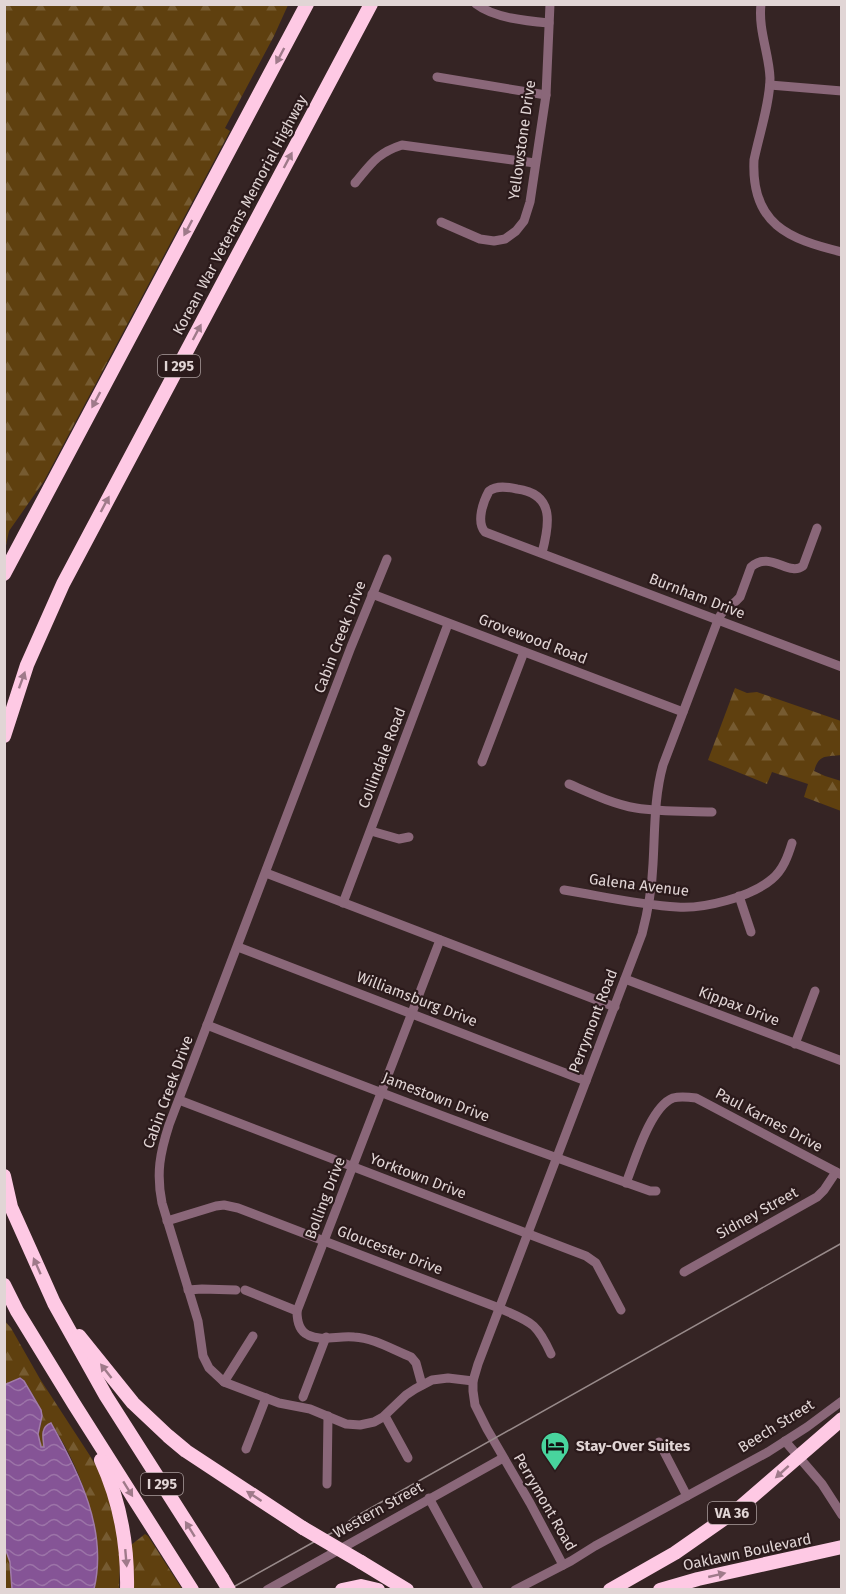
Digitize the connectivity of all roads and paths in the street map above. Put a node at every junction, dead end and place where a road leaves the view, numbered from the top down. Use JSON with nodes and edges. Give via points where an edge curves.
{"nodes":[{"id":1,"x":307,"y":4,"type":"edge"},
{"id":2,"x":371,"y":4,"type":"edge"},
{"id":3,"x":476,"y":4,"type":"edge"},
{"id":4,"x":550,"y":4,"type":"edge"},
{"id":5,"x":761,"y":4,"type":"edge"},
{"id":6,"x":549,"y":23,"type":"junction"},
{"id":7,"x":437,"y":77,"type":"dead end"},
{"id":8,"x":770,"y":85,"type":"junction"},
{"id":9,"x":842,"y":92,"type":"edge"},
{"id":10,"x":546,"y":95,"type":"junction"},
{"id":11,"x":535,"y":163,"type":"junction"},
{"id":12,"x":355,"y":183,"type":"dead end"},
{"id":13,"x":441,"y":222,"type":"dead end"},
{"id":14,"x":842,"y":252,"type":"edge"},
{"id":15,"x":817,"y":528,"type":"dead end"},
{"id":16,"x":542,"y":553,"type":"junction"},
{"id":17,"x":387,"y":559,"type":"dead end"},
{"id":18,"x":4,"y":574,"type":"edge"},
{"id":19,"x":372,"y":594,"type":"junction"},
{"id":20,"x":718,"y":620,"type":"junction"},
{"id":21,"x":448,"y":624,"type":"junction"},
{"id":22,"x":524,"y":652,"type":"junction"},
{"id":23,"x":842,"y":667,"type":"edge"},
{"id":24,"x":683,"y":712,"type":"junction"},
{"id":25,"x":4,"y":736,"type":"edge"},
{"id":26,"x":482,"y":762,"type":"dead end"},
{"id":27,"x":569,"y":784,"type":"dead end"},
{"id":28,"x":655,"y":810,"type":"junction"},
{"id":29,"x":712,"y":812,"type":"dead end"},
{"id":30,"x":371,"y":831,"type":"junction"},
{"id":31,"x":409,"y":837,"type":"dead end"},
{"id":32,"x":792,"y":843,"type":"dead end"},
{"id":33,"x":266,"y":873,"type":"junction"},
{"id":34,"x":564,"y":890,"type":"dead end"},
{"id":35,"x":739,"y":896,"type":"junction"},
{"id":36,"x":343,"y":903,"type":"junction"},
{"id":37,"x":648,"y":904,"type":"junction"},
{"id":38,"x":751,"y":932,"type":"dead end"},
{"id":39,"x":442,"y":941,"type":"junction"},
{"id":40,"x":238,"y":947,"type":"junction"},
{"id":41,"x":625,"y":979,"type":"junction"},
{"id":42,"x":815,"y":991,"type":"dead end"},
{"id":43,"x":615,"y":1007,"type":"junction"},
{"id":44,"x":412,"y":1013,"type":"junction"},
{"id":45,"x":207,"y":1025,"type":"junction"},
{"id":46,"x":795,"y":1044,"type":"junction"},
{"id":47,"x":842,"y":1061,"type":"edge"},
{"id":48,"x":585,"y":1081,"type":"junction"},
{"id":49,"x":382,"y":1092,"type":"junction"},
{"id":50,"x":179,"y":1100,"type":"junction"},
{"id":51,"x":557,"y":1158,"type":"junction"},
{"id":52,"x":353,"y":1167,"type":"junction"},
{"id":53,"x":839,"y":1173,"type":"edge"},
{"id":54,"x":4,"y":1176,"type":"edge"},
{"id":55,"x":626,"y":1183,"type":"junction"},
{"id":56,"x":656,"y":1191,"type":"dead end"},
{"id":57,"x":167,"y":1221,"type":"junction"},
{"id":58,"x":528,"y":1233,"type":"junction"},
{"id":59,"x":324,"y":1241,"type":"junction"},
{"id":60,"x":684,"y":1272,"type":"dead end"},
{"id":61,"x":4,"y":1285,"type":"edge"},
{"id":62,"x":189,"y":1290,"type":"junction"},
{"id":63,"x":54,"y":1303,"type":"junction"},
{"id":64,"x":499,"y":1308,"type":"junction"},
{"id":65,"x":621,"y":1310,"type":"dead end"},
{"id":66,"x":297,"y":1311,"type":"junction"},
{"id":67,"x":253,"y":1336,"type":"dead end"},
{"id":68,"x":326,"y":1337,"type":"junction"},
{"id":69,"x":551,"y":1354,"type":"dead end"},
{"id":70,"x":473,"y":1381,"type":"junction"},
{"id":71,"x":224,"y":1382,"type":"junction"},
{"id":72,"x":423,"y":1385,"type":"junction"},
{"id":73,"x":303,"y":1397,"type":"dead end"},
{"id":74,"x":266,"y":1398,"type":"junction"},
{"id":75,"x":842,"y":1401,"type":"edge"},
{"id":76,"x":74,"y":1404,"type":"junction"},
{"id":77,"x":328,"y":1416,"type":"junction"},
{"id":78,"x":385,"y":1416,"type":"junction"},
{"id":79,"x":842,"y":1419,"type":"edge"},
{"id":80,"x":659,"y":1442,"type":"dead end"},
{"id":81,"x":785,"y":1442,"type":"junction"},
{"id":82,"x":246,"y":1449,"type":"dead end"},
{"id":83,"x":798,"y":1457,"type":"junction"},
{"id":84,"x":408,"y":1458,"type":"dead end"},
{"id":85,"x":503,"y":1458,"type":"junction"},
{"id":86,"x":327,"y":1484,"type":"dead end"},
{"id":87,"x":687,"y":1496,"type":"junction"},
{"id":88,"x":429,"y":1498,"type":"junction"},
{"id":89,"x":842,"y":1515,"type":"edge"},
{"id":90,"x":842,"y":1547,"type":"edge"},
{"id":91,"x":814,"y":1555,"type":"junction"},
{"id":92,"x":842,"y":1557,"type":"edge"},
{"id":93,"x":563,"y":1565,"type":"junction"},
{"id":94,"x":225,"y":1584,"type":"edge"},
{"id":95,"x":127,"y":1590,"type":"edge"},
{"id":96,"x":192,"y":1590,"type":"edge"},
{"id":97,"x":267,"y":1590,"type":"edge"},
{"id":98,"x":342,"y":1590,"type":"edge"},
{"id":99,"x":378,"y":1590,"type":"edge"},
{"id":100,"x":407,"y":1590,"type":"edge"},
{"id":101,"x":479,"y":1590,"type":"edge"},
{"id":102,"x":516,"y":1590,"type":"edge"},
{"id":103,"x":610,"y":1590,"type":"edge"},
{"id":104,"x":660,"y":1590,"type":"edge"}],
"edges":[{"from":1,"to":18,"type":"highway","one_way":true},
{"from":25,"to":2,"type":"highway","name":"Korean War Veterans Memorial Highway","number":"I 295","one_way":true,"via":[[27,665],[63,584]]},
{"from":3,"to":6,"type":"street","via":[[482,10]]},
{"from":4,"to":6,"type":"street","name":"Yellowstone Drive"},
{"from":5,"to":8,"type":"street","via":[[760,23]]},
{"from":6,"to":10,"type":"street","name":"Yellowstone Drive"},
{"from":7,"to":10,"type":"street"},
{"from":8,"to":9,"type":"street"},
{"from":8,"to":14,"type":"street","via":[[754,160],[759,200],[785,233]]},
{"from":10,"to":11,"type":"street","name":"Yellowstone Drive"},
{"from":11,"to":12,"type":"street","via":[[402,145],[378,156]]},
{"from":11,"to":13,"type":"street","name":"Yellowstone Drive","via":[[524,220],[505,239],[480,239]]},
{"from":15,"to":20,"type":"street","name":"Perrymont Road","via":[[801,568],[796,570],[770,561],[754,565],[740,597],[723,610]]},
{"from":16,"to":16,"type":"street","name":"Burnham Drive","via":[[482,530],[480,522],[489,491],[496,487],[520,489],[539,498],[548,518]]},
{"from":16,"to":20,"type":"street","name":"Burnham Drive"},
{"from":17,"to":19,"type":"street","name":"Cabin Creek Drive"},
{"from":19,"to":21,"type":"street","name":"Grovewood Road"},
{"from":19,"to":33,"type":"street","name":"Cabin Creek Drive"},
{"from":20,"to":23,"type":"street","name":"Burnham Drive"},
{"from":20,"to":24,"type":"street","name":"Perrymont Road"},
{"from":21,"to":22,"type":"street","name":"Grovewood Road"},
{"from":21,"to":30,"type":"street","name":"Collindale Road"},
{"from":22,"to":24,"type":"street","name":"Grovewood Road"},
{"from":22,"to":26,"type":"street"},
{"from":24,"to":28,"type":"street","name":"Perrymont Road","via":[[658,782]]},
{"from":27,"to":28,"type":"street","via":[[623,805]]},
{"from":28,"to":29,"type":"street"},
{"from":28,"to":37,"type":"street","name":"Perrymont Road"},
{"from":30,"to":31,"type":"street","via":[[399,839]]},
{"from":30,"to":36,"type":"street","name":"Collindale Road"},
{"from":32,"to":35,"type":"street","name":"Galena Avenue","via":[[784,865],[772,879]]},
{"from":33,"to":36,"type":"street"},
{"from":33,"to":40,"type":"street","name":"Cabin Creek Drive"},
{"from":34,"to":37,"type":"street","name":"Galena Avenue"},
{"from":35,"to":37,"type":"street","name":"Galena Avenue","via":[[690,907]]},
{"from":35,"to":38,"type":"street"},
{"from":36,"to":39,"type":"street"},
{"from":37,"to":41,"type":"street","name":"Perrymont Road","via":[[642,934]]},
{"from":39,"to":43,"type":"street"},
{"from":39,"to":44,"type":"street","name":"Bolling Drive"},
{"from":40,"to":44,"type":"street","name":"Williamsburg Drive"},
{"from":40,"to":45,"type":"street","name":"Cabin Creek Drive"},
{"from":41,"to":43,"type":"street","name":"Perrymont Road"},
{"from":41,"to":46,"type":"street","name":"Kippax Drive"},
{"from":42,"to":46,"type":"street"},
{"from":43,"to":48,"type":"street","name":"Perrymont Road"},
{"from":44,"to":48,"type":"street","name":"Williamsburg Drive"},
{"from":44,"to":49,"type":"street","name":"Bolling Drive"},
{"from":45,"to":49,"type":"street","name":"Jamestown Drive"},
{"from":45,"to":50,"type":"street","name":"Cabin Creek Drive"},
{"from":46,"to":47,"type":"street","name":"Kippax Drive"},
{"from":48,"to":51,"type":"street","name":"Perrymont Road"},
{"from":49,"to":51,"type":"street","name":"Jamestown Drive"},
{"from":49,"to":52,"type":"street","name":"Bolling Drive"},
{"from":50,"to":52,"type":"street","name":"Yorktown Drive"},
{"from":50,"to":57,"type":"street","name":"Cabin Creek Drive","via":[[159,1163],[159,1190]]},
{"from":51,"to":55,"type":"street","name":"Jamestown Drive"},
{"from":51,"to":58,"type":"street","name":"Perrymont Road"},
{"from":52,"to":58,"type":"street","name":"Yorktown Drive"},
{"from":52,"to":59,"type":"street","name":"Bolling Drive"},
{"from":53,"to":55,"type":"street","name":"Paul Karnes Drive","via":[[696,1098],[684,1097],[663,1104],[653,1116]]},
{"from":53,"to":60,"type":"street","name":"Sidney Street","via":[[817,1197]]},
{"from":63,"to":54,"type":"highway","number":"I 295","one_way":true,"via":[[11,1207]]},
{"from":55,"to":56,"type":"street","name":"Jamestown Drive"},
{"from":57,"to":59,"type":"street","name":"Gloucester Drive","via":[[216,1206],[232,1206]]},
{"from":57,"to":62,"type":"street","name":"Cabin Creek Drive"},
{"from":58,"to":64,"type":"street","name":"Perrymont Road"},
{"from":58,"to":65,"type":"street","name":"Yorktown Drive","via":[[596,1263]]},
{"from":59,"to":64,"type":"street","name":"Gloucester Drive"},
{"from":59,"to":66,"type":"street","name":"Bolling Drive"},
{"from":61,"to":76,"type":"highway","number":"I 295"},
{"from":62,"to":66,"type":"street","via":[[240,1290]]},
{"from":62,"to":71,"type":"street","name":"Cabin Creek Drive","via":[[203,1356],[208,1368]]},
{"from":94,"to":63,"type":"highway","number":"I 295","one_way":true,"via":[[111,1404]]},
{"from":100,"to":63,"type":"highway","one_way":true,"bridge":true,"via":[[186,1451],[122,1391]]},
{"from":64,"to":69,"type":"street","name":"Gloucester Drive","via":[[534,1325]]},
{"from":64,"to":70,"type":"street","name":"Perrymont Road"},
{"from":66,"to":68,"type":"street","via":[[305,1334]]},
{"from":67,"to":71,"type":"street"},
{"from":68,"to":72,"type":"street","via":[[355,1336],[411,1357],[417,1363]]},
{"from":68,"to":73,"type":"street"},
{"from":70,"to":72,"type":"street","name":"Cabin Creek Drive","via":[[440,1378]]},
{"from":70,"to":85,"type":"street","name":"Perrymont Road","via":[[475,1405]]},
{"from":71,"to":74,"type":"street","name":"Cabin Creek Drive"},
{"from":72,"to":78,"type":"street","name":"Cabin Creek Drive"},
{"from":74,"to":77,"type":"street","name":"Cabin Creek Drive"},
{"from":74,"to":82,"type":"street"},
{"from":75,"to":81,"type":"street","name":"Beech Street"},
{"from":76,"to":95,"type":"highway","one_way":true,"via":[[113,1490],[123,1530]]},
{"from":76,"to":96,"type":"highway","number":"I 295","one_way":true},
{"from":77,"to":78,"type":"street","name":"Cabin Creek Drive","via":[[360,1425]]},
{"from":77,"to":86,"type":"street"},
{"from":78,"to":84,"type":"street"},
{"from":79,"to":83,"type":"highway","number":"VA 36"},
{"from":80,"to":87,"type":"street"},
{"from":81,"to":83,"type":"street"},
{"from":81,"to":87,"type":"street","name":"Beech Street"},
{"from":83,"to":89,"type":"street"},
{"from":83,"to":103,"type":"highway","number":"VA 36","one_way":true,"via":[[699,1537]]},
{"from":85,"to":88,"type":"street","name":"Western Street"},
{"from":85,"to":93,"type":"street","name":"Perrymont Road"},
{"from":87,"to":93,"type":"street","name":"Beech Street"},
{"from":88,"to":97,"type":"street","name":"Western Street"},
{"from":88,"to":101,"type":"street"},
{"from":90,"to":91,"type":"highway","name":"Oaklawn Boulevard"},
{"from":91,"to":92,"type":"highway"},
{"from":104,"to":91,"type":"highway","name":"Oaklawn Boulevard","one_way":true},
{"from":93,"to":102,"type":"street","name":"Beech Street"},
{"from":98,"to":99,"type":"highway","via":[[361,1586]]}]}
